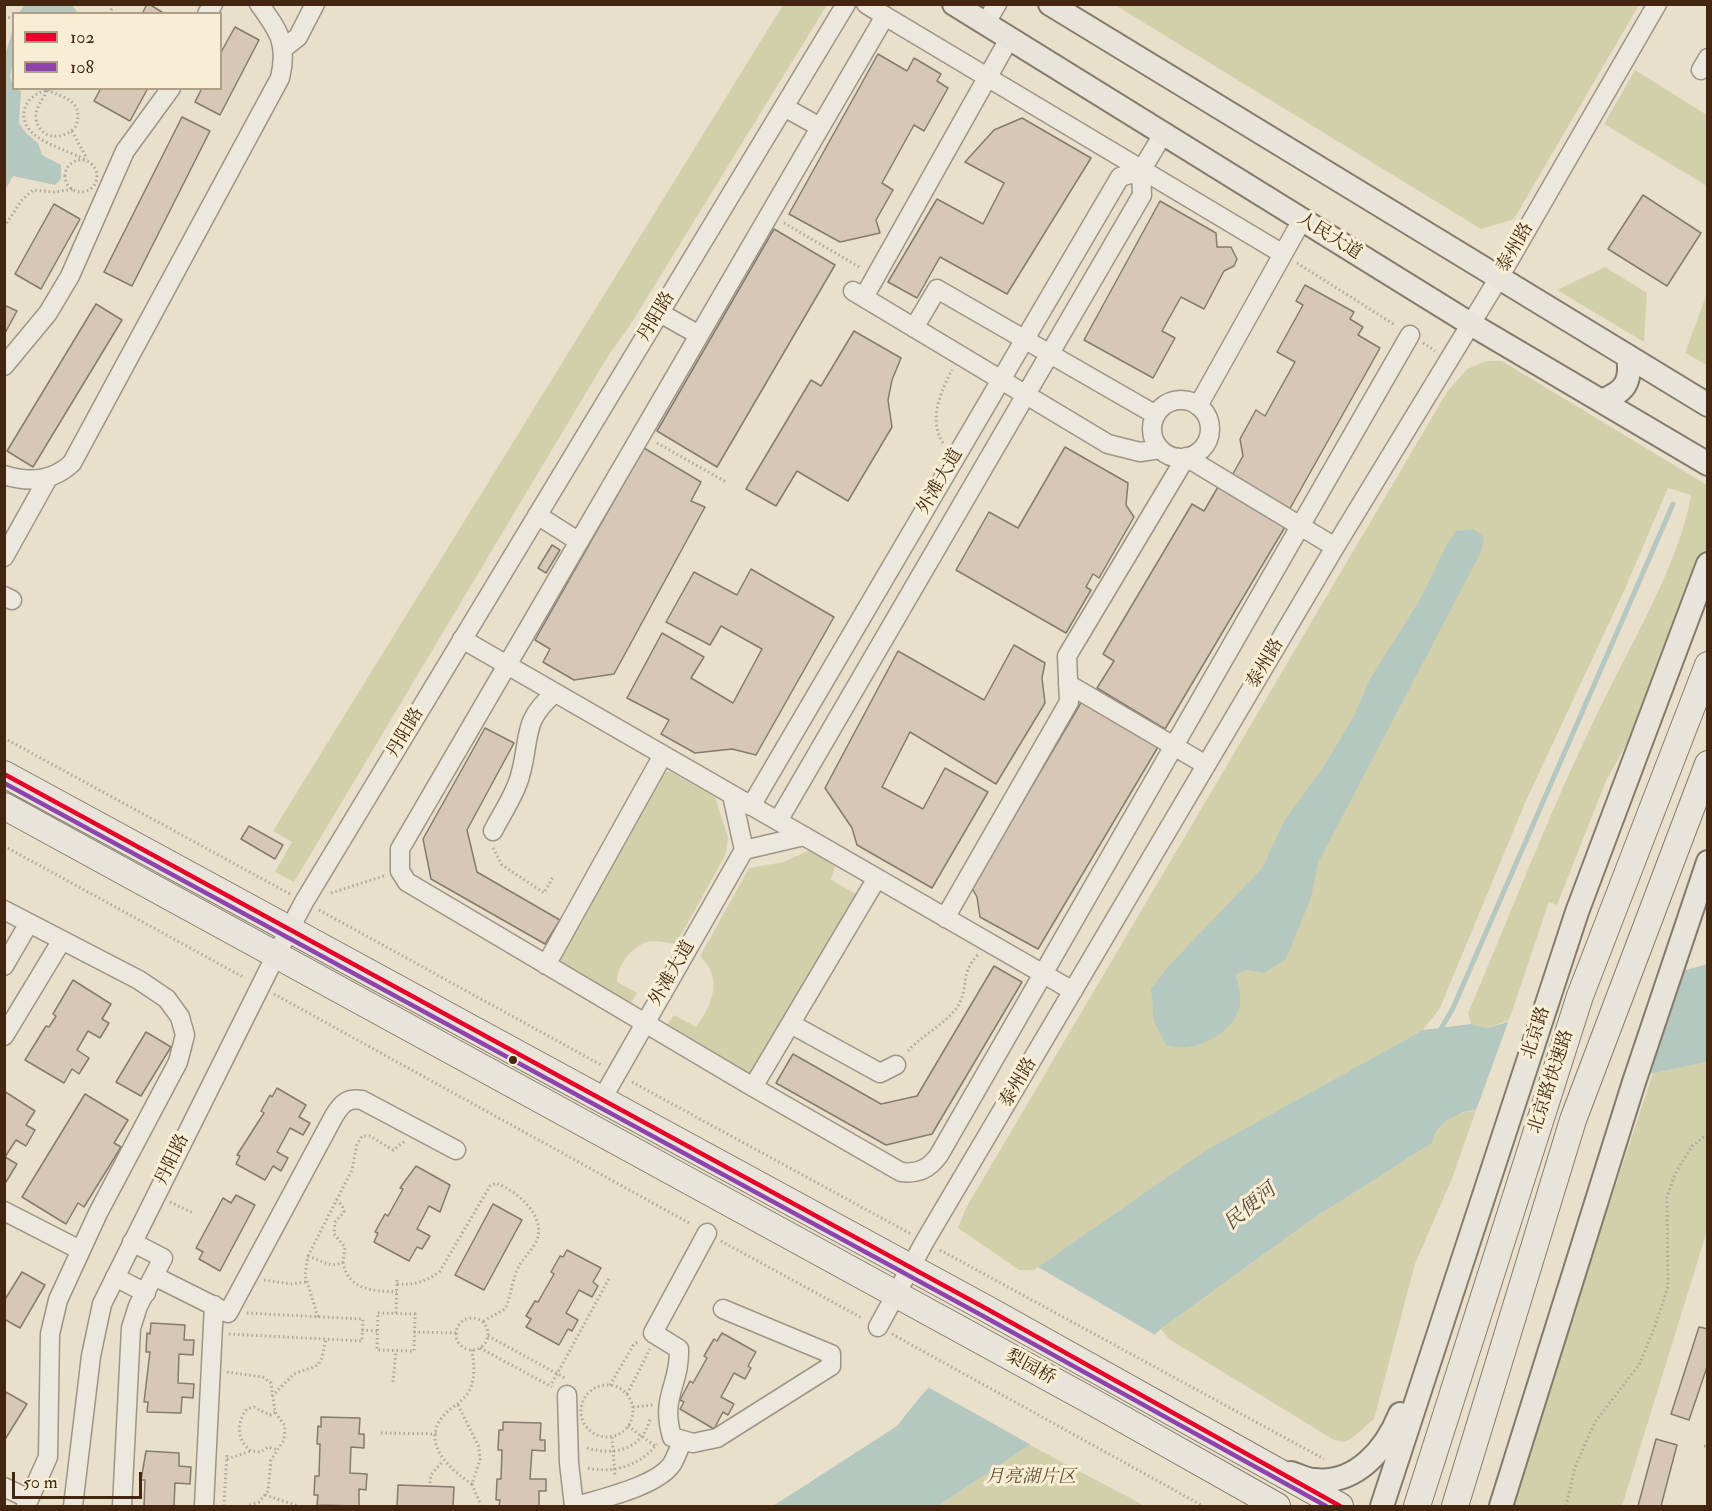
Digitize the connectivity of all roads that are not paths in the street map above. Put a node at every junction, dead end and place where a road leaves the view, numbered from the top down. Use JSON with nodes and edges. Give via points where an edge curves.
{"nodes":[{"id":1,"x":259,"y":4,"type":"edge"},
{"id":2,"x":315,"y":4,"type":"edge"},
{"id":3,"x":846,"y":4,"type":"edge"},
{"id":4,"x":866,"y":4,"type":"edge"},
{"id":5,"x":954,"y":4,"type":"edge"},
{"id":6,"x":1050,"y":4,"type":"edge"},
{"id":7,"x":1657,"y":4,"type":"edge"},
{"id":8,"x":991,"y":14,"type":"edge"},
{"id":9,"x":885,"y":16,"type":"junction"},
{"id":10,"x":1010,"y":39,"type":"junction"},
{"id":11,"x":284,"y":48,"type":"junction"},
{"id":12,"x":987,"y":78,"type":"junction"},
{"id":13,"x":170,"y":90,"type":"edge"},
{"id":14,"x":784,"y":107,"type":"junction"},
{"id":15,"x":820,"y":128,"type":"junction"},
{"id":16,"x":1163,"y":134,"type":"junction"},
{"id":17,"x":1141,"y":171,"type":"junction"},
{"id":18,"x":1302,"y":220,"type":"junction"},
{"id":19,"x":1282,"y":254,"type":"junction"},
{"id":20,"x":1500,"y":276,"type":"junction"},
{"id":21,"x":660,"y":313,"type":"junction"},
{"id":22,"x":1469,"y":323,"type":"junction"},
{"id":23,"x":914,"y":328,"type":"junction"},
{"id":24,"x":699,"y":335,"type":"junction"},
{"id":25,"x":1410,"y":335,"type":"road end"},
{"id":26,"x":1025,"y":339,"type":"junction"},
{"id":27,"x":1050,"y":354,"type":"junction"},
{"id":28,"x":1628,"y":356,"type":"junction"},
{"id":29,"x":4,"y":366,"type":"edge"},
{"id":30,"x":1001,"y":380,"type":"junction"},
{"id":31,"x":1026,"y":395,"type":"junction"},
{"id":32,"x":1601,"y":401,"type":"junction"},
{"id":33,"x":1707,"y":405,"type":"edge"},
{"id":34,"x":1198,"y":406,"type":"junction"},
{"id":35,"x":1156,"y":415,"type":"junction"},
{"id":36,"x":1160,"y":449,"type":"junction"},
{"id":37,"x":1186,"y":458,"type":"junction"},
{"id":38,"x":1707,"y":464,"type":"edge"},
{"id":39,"x":4,"y":475,"type":"edge"},
{"id":40,"x":48,"y":478,"type":"junction"},
{"id":41,"x":537,"y":515,"type":"junction"},
{"id":42,"x":1300,"y":526,"type":"junction"},
{"id":43,"x":578,"y":541,"type":"junction"},
{"id":44,"x":1335,"y":547,"type":"junction"},
{"id":45,"x":4,"y":557,"type":"edge"},
{"id":46,"x":1707,"y":564,"type":"edge"},
{"id":47,"x":462,"y":639,"type":"junction"},
{"id":48,"x":506,"y":664,"type":"junction"},
{"id":49,"x":1707,"y":665,"type":"edge"},
{"id":50,"x":1068,"y":684,"type":"junction"},
{"id":51,"x":555,"y":693,"type":"junction"},
{"id":52,"x":1174,"y":746,"type":"junction"},
{"id":53,"x":663,"y":755,"type":"junction"},
{"id":54,"x":1707,"y":764,"type":"edge"},
{"id":55,"x":1206,"y":765,"type":"junction"},
{"id":56,"x":4,"y":774,"type":"edge"},
{"id":57,"x":732,"y":795,"type":"junction"},
{"id":58,"x":4,"y":806,"type":"edge"},
{"id":59,"x":751,"y":806,"type":"junction"},
{"id":60,"x":778,"y":821,"type":"junction"},
{"id":61,"x":493,"y":831,"type":"road end"},
{"id":62,"x":804,"y":836,"type":"junction"},
{"id":63,"x":744,"y":850,"type":"junction"},
{"id":64,"x":1707,"y":862,"type":"edge"},
{"id":65,"x":877,"y":878,"type":"junction"},
{"id":66,"x":4,"y":910,"type":"edge"},
{"id":67,"x":945,"y":918,"type":"junction"},
{"id":68,"x":29,"y":923,"type":"junction"},
{"id":69,"x":290,"y":928,"type":"junction"},
{"id":70,"x":62,"y":940,"type":"junction"},
{"id":71,"x":276,"y":955,"type":"junction"},
{"id":72,"x":546,"y":964,"type":"junction"},
{"id":73,"x":4,"y":966,"type":"edge"},
{"id":74,"x":1044,"y":974,"type":"junction"},
{"id":75,"x":1073,"y":991,"type":"junction"},
{"id":76,"x":645,"y":1023,"type":"junction"},
{"id":77,"x":791,"y":1024,"type":"junction"},
{"id":78,"x":4,"y":1036,"type":"edge"},
{"id":79,"x":896,"y":1065,"type":"road end"},
{"id":80,"x":753,"y":1087,"type":"junction"},
{"id":81,"x":602,"y":1099,"type":"junction"},
{"id":82,"x":456,"y":1150,"type":"dead end"},
{"id":83,"x":4,"y":1211,"type":"edge"},
{"id":84,"x":707,"y":1233,"type":"road end"},
{"id":85,"x":132,"y":1242,"type":"junction"},
{"id":86,"x":80,"y":1250,"type":"junction"},
{"id":87,"x":910,"y":1268,"type":"junction"},
{"id":88,"x":154,"y":1276,"type":"junction"},
{"id":89,"x":115,"y":1277,"type":"junction"},
{"id":90,"x":146,"y":1293,"type":"junction"},
{"id":91,"x":897,"y":1295,"type":"junction"},
{"id":92,"x":1445,"y":1308,"type":"junction"},
{"id":93,"x":221,"y":1309,"type":"junction"},
{"id":94,"x":723,"y":1309,"type":"dead end"},
{"id":95,"x":878,"y":1327,"type":"road end"},
{"id":96,"x":571,"y":1391,"type":"road end"},
{"id":97,"x":682,"y":1442,"type":"junction"},
{"id":98,"x":1260,"y":1461,"type":"junction"},
{"id":99,"x":1240,"y":1485,"type":"junction"},
{"id":100,"x":4,"y":1486,"type":"edge"},
{"id":101,"x":28,"y":1503,"type":"edge"},
{"id":102,"x":73,"y":1506,"type":"edge"},
{"id":103,"x":122,"y":1506,"type":"edge"},
{"id":104,"x":204,"y":1506,"type":"edge"},
{"id":105,"x":576,"y":1506,"type":"edge"},
{"id":106,"x":1263,"y":1506,"type":"edge"},
{"id":107,"x":1277,"y":1506,"type":"edge"},
{"id":108,"x":1340,"y":1506,"type":"edge"},
{"id":109,"x":1382,"y":1506,"type":"edge"},
{"id":110,"x":1417,"y":1506,"type":"edge"},
{"id":111,"x":1455,"y":1506,"type":"edge"},
{"id":112,"x":1503,"y":1506,"type":"edge"}],
"edges":[{"from":1,"to":11,"type":"street"},
{"from":2,"to":11,"type":"street","via":[[298,37]]},
{"from":3,"to":14,"type":"street","name":"丹阳路"},
{"from":4,"to":9,"type":"street"},
{"from":5,"to":8,"type":"main road","name":"人民大道"},
{"from":6,"to":20,"type":"main road"},
{"from":7,"to":20,"type":"street","name":"泰州路"},
{"from":8,"to":10,"type":"main road","name":"人民大道"},
{"from":9,"to":12,"type":"street"},
{"from":9,"to":15,"type":"street"},
{"from":10,"to":12,"type":"street"},
{"from":10,"to":16,"type":"main road","name":"人民大道"},
{"from":11,"to":40,"type":"street","via":[[280,78],[72,463]]},
{"from":12,"to":17,"type":"street"},
{"from":12,"to":23,"type":"street","via":[[875,277],[859,294]]},
{"from":13,"to":29,"type":"street","via":[[125,151],[70,276],[48,313]]},
{"from":14,"to":15,"type":"street"},
{"from":14,"to":21,"type":"street","name":"丹阳路"},
{"from":15,"to":24,"type":"street"},
{"from":16,"to":17,"type":"street","name":"外滩大道"},
{"from":16,"to":18,"type":"main road","name":"人民大道"},
{"from":17,"to":19,"type":"street"},
{"from":17,"to":26,"type":"street","name":"外滩大道","via":[[1120,177]]},
{"from":17,"to":27,"type":"street","name":"外滩大道","via":[[1142,195]]},
{"from":18,"to":19,"type":"street"},
{"from":18,"to":22,"type":"main road","name":"人民大道"},
{"from":19,"to":34,"type":"street"},
{"from":20,"to":22,"type":"street","name":"泰州路"},
{"from":20,"to":28,"type":"main road"},
{"from":21,"to":24,"type":"street"},
{"from":21,"to":41,"type":"street","name":"丹阳路"},
{"from":22,"to":32,"type":"main road","name":"人民大道"},
{"from":22,"to":44,"type":"street","name":"泰州路"},
{"from":23,"to":26,"type":"street","via":[[937,289]]},
{"from":23,"to":30,"type":"street"},
{"from":24,"to":43,"type":"street"},
{"from":25,"to":42,"type":"street"},
{"from":26,"to":27,"type":"street"},
{"from":26,"to":30,"type":"street","name":"外滩大道"},
{"from":27,"to":31,"type":"street","name":"外滩大道"},
{"from":27,"to":35,"type":"street"},
{"from":28,"to":32,"type":"main road","via":[[1630,371],[1625,385],[1618,395]]},
{"from":28,"to":33,"type":"main road"},
{"from":30,"to":31,"type":"street"},
{"from":30,"to":59,"type":"street","name":"外滩大道"},
{"from":31,"to":36,"type":"street","via":[[1108,444],[1140,452]]},
{"from":31,"to":60,"type":"street","name":"外滩大道"},
{"from":32,"to":38,"type":"main road","name":"人民大道"},
{"from":34,"to":35,"type":"street","via":[[1180,400],[1170,402]]},
{"from":34,"to":37,"type":"street","via":[[1205,413],[1210,432],[1202,449]]},
{"from":35,"to":36,"type":"street","via":[[1152,433]]},
{"from":36,"to":37,"type":"street","via":[[1168,455]]},
{"from":37,"to":42,"type":"street"},
{"from":37,"to":50,"type":"street","via":[[1067,656]]},
{"from":39,"to":40,"type":"street"},
{"from":40,"to":45,"type":"street"},
{"from":41,"to":43,"type":"street"},
{"from":41,"to":47,"type":"street","name":"丹阳路"},
{"from":42,"to":44,"type":"street"},
{"from":42,"to":52,"type":"street"},
{"from":43,"to":48,"type":"street"},
{"from":44,"to":55,"type":"street","name":"泰州路"},
{"from":46,"to":92,"type":"main road","name":"北京路","via":[[1577,912]]},
{"from":47,"to":48,"type":"street"},
{"from":47,"to":69,"type":"street","name":"丹阳路"},
{"from":48,"to":51,"type":"street"},
{"from":48,"to":72,"type":"street","via":[[407,834],[400,849],[400,871],[407,882]]},
{"from":49,"to":110,"type":"highway","name":"北京路快速路","via":[[1580,996]]},
{"from":50,"to":52,"type":"street"},
{"from":50,"to":67,"type":"street","via":[[1069,702]]},
{"from":51,"to":53,"type":"street"},
{"from":51,"to":61,"type":"street","via":[[538,707],[532,720],[518,784]]},
{"from":52,"to":55,"type":"street"},
{"from":52,"to":74,"type":"street"},
{"from":53,"to":57,"type":"street"},
{"from":53,"to":72,"type":"street"},
{"from":54,"to":111,"type":"highway","name":"北京路快速路","via":[[1573,1120]]},
{"from":55,"to":75,"type":"street","name":"泰州路"},
{"from":56,"to":69,"type":"highway","name":"梨园桥"},
{"from":57,"to":59,"type":"street"},
{"from":57,"to":63,"type":"street"},
{"from":58,"to":71,"type":"highway","name":"梨园桥"},
{"from":59,"to":60,"type":"street"},
{"from":60,"to":62,"type":"street"},
{"from":62,"to":63,"type":"street"},
{"from":62,"to":65,"type":"street"},
{"from":63,"to":76,"type":"street","name":"外滩大道"},
{"from":64,"to":112,"type":"main road"},
{"from":65,"to":67,"type":"street"},
{"from":65,"to":77,"type":"street"},
{"from":66,"to":68,"type":"street"},
{"from":67,"to":74,"type":"street"},
{"from":68,"to":70,"type":"street"},
{"from":68,"to":73,"type":"street"},
{"from":69,"to":71,"type":"street","name":"丹阳路"},
{"from":69,"to":81,"type":"highway","name":"梨园桥"},
{"from":70,"to":78,"type":"street"},
{"from":70,"to":86,"type":"street","via":[[167,999],[180,1017],[185,1035],[178,1062]]},
{"from":71,"to":85,"type":"street","name":"丹阳路"},
{"from":71,"to":91,"type":"highway","name":"梨园桥"},
{"from":72,"to":76,"type":"street"},
{"from":74,"to":75,"type":"street"},
{"from":74,"to":80,"type":"street","via":[[939,1155],[924,1169],[901,1172]]},
{"from":75,"to":87,"type":"street","name":"泰州路"},
{"from":76,"to":80,"type":"street"},
{"from":76,"to":81,"type":"street","name":"外滩大道"},
{"from":77,"to":79,"type":"street","via":[[880,1073]]},
{"from":77,"to":80,"type":"street"},
{"from":81,"to":87,"type":"highway","name":"梨园桥"},
{"from":82,"to":93,"type":"street","via":[[362,1100],[351,1098],[342,1104],[250,1272]]},
{"from":83,"to":86,"type":"street"},
{"from":84,"to":97,"type":"street","via":[[653,1333],[679,1349],[680,1362],[667,1405],[672,1437]]},
{"from":85,"to":88,"type":"street","via":[[163,1258]]},
{"from":85,"to":89,"type":"street","name":"丹阳路"},
{"from":86,"to":101,"type":"street","via":[[58,1300],[50,1334],[48,1457]]},
{"from":87,"to":91,"type":"street","name":"泰州路"},
{"from":87,"to":98,"type":"highway","name":"梨园桥"},
{"from":88,"to":90,"type":"street"},
{"from":88,"to":93,"type":"street"},
{"from":89,"to":90,"type":"street"},
{"from":89,"to":102,"type":"street","name":"丹阳路","via":[[102,1304],[91,1356]]},
{"from":90,"to":103,"type":"street","via":[[131,1328]]},
{"from":91,"to":95,"type":"street","name":"泰州路"},
{"from":91,"to":99,"type":"highway","name":"梨园桥"},
{"from":92,"to":98,"type":"main road","via":[[1391,1433],[1368,1463],[1339,1478],[1313,1480]]},
{"from":92,"to":109,"type":"main road","name":"北京路"},
{"from":93,"to":104,"type":"street"},
{"from":94,"to":97,"type":"street","via":[[831,1354],[831,1366],[717,1438]]},
{"from":96,"to":105,"type":"street","via":[[568,1443]]},
{"from":97,"to":105,"type":"street","via":[[673,1463],[662,1475]]},
{"from":98,"to":108,"type":"highway","name":"梨园桥"},
{"from":99,"to":106,"type":"main road"},
{"from":99,"to":107,"type":"highway","name":"梨园桥"},
{"from":100,"to":101,"type":"street"}]}
